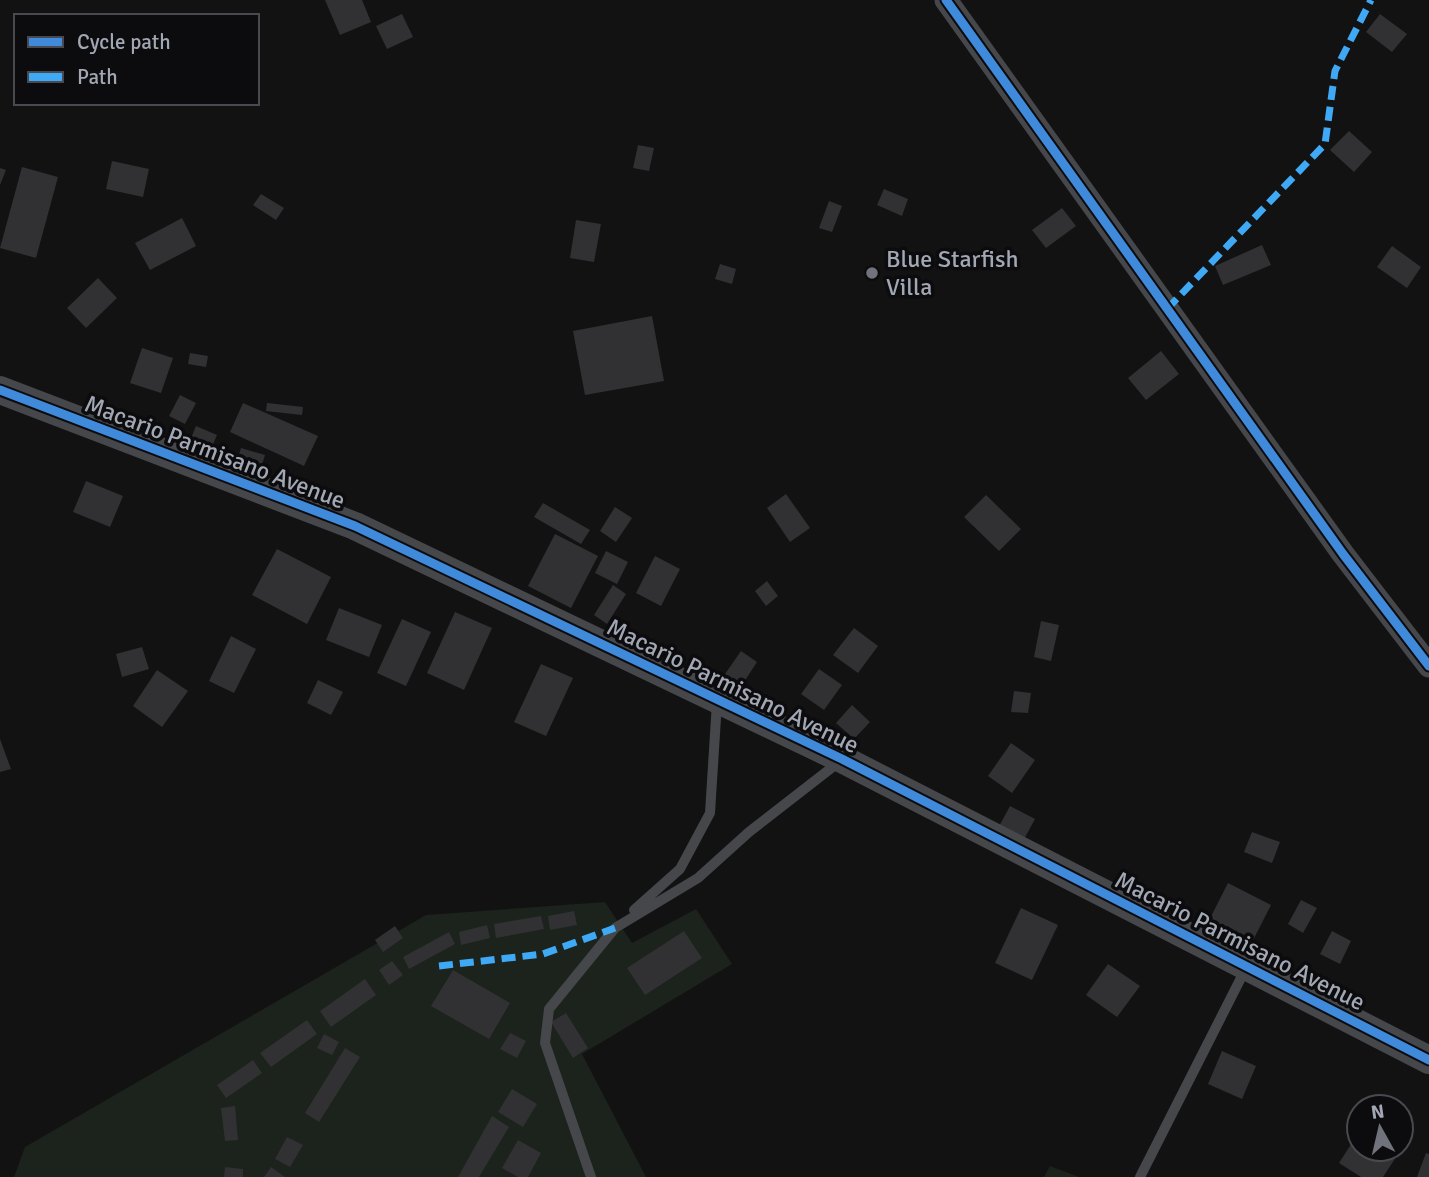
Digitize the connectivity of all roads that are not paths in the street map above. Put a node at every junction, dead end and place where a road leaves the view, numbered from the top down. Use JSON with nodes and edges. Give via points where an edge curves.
{"nodes":[{"id":1,"x":946,"y":0,"type":"edge"},
{"id":2,"x":0,"y":390,"type":"edge"},
{"id":3,"x":1429,"y":666,"type":"edge"},
{"id":4,"x":717,"y":700,"type":"junction"},
{"id":5,"x":842,"y":759,"type":"junction"},
{"id":6,"x":615,"y":928,"type":"junction"},
{"id":7,"x":1247,"y":965,"type":"junction"},
{"id":8,"x":1429,"y":1060,"type":"edge"},
{"id":9,"x":591,"y":1177,"type":"edge"},
{"id":10,"x":1140,"y":1177,"type":"edge"}],
"edges":[{"from":1,"to":3,"type":"street","via":[[1343,554]]},
{"from":2,"to":4,"type":"street","name":"Macario Parmisano Avenue","via":[[355,526]]},
{"from":4,"to":5,"type":"street","name":"Macario Parmisano Avenue"},
{"from":4,"to":6,"type":"lane","via":[[710,813],[680,869]]},
{"from":5,"to":6,"type":"lane","via":[[698,878]]},
{"from":5,"to":7,"type":"street","name":"Macario Parmisano Avenue"},
{"from":6,"to":9,"type":"lane","via":[[549,1009],[545,1043]]},
{"from":7,"to":8,"type":"street","name":"Macario Parmisano Avenue"},
{"from":7,"to":10,"type":"lane"}]}
